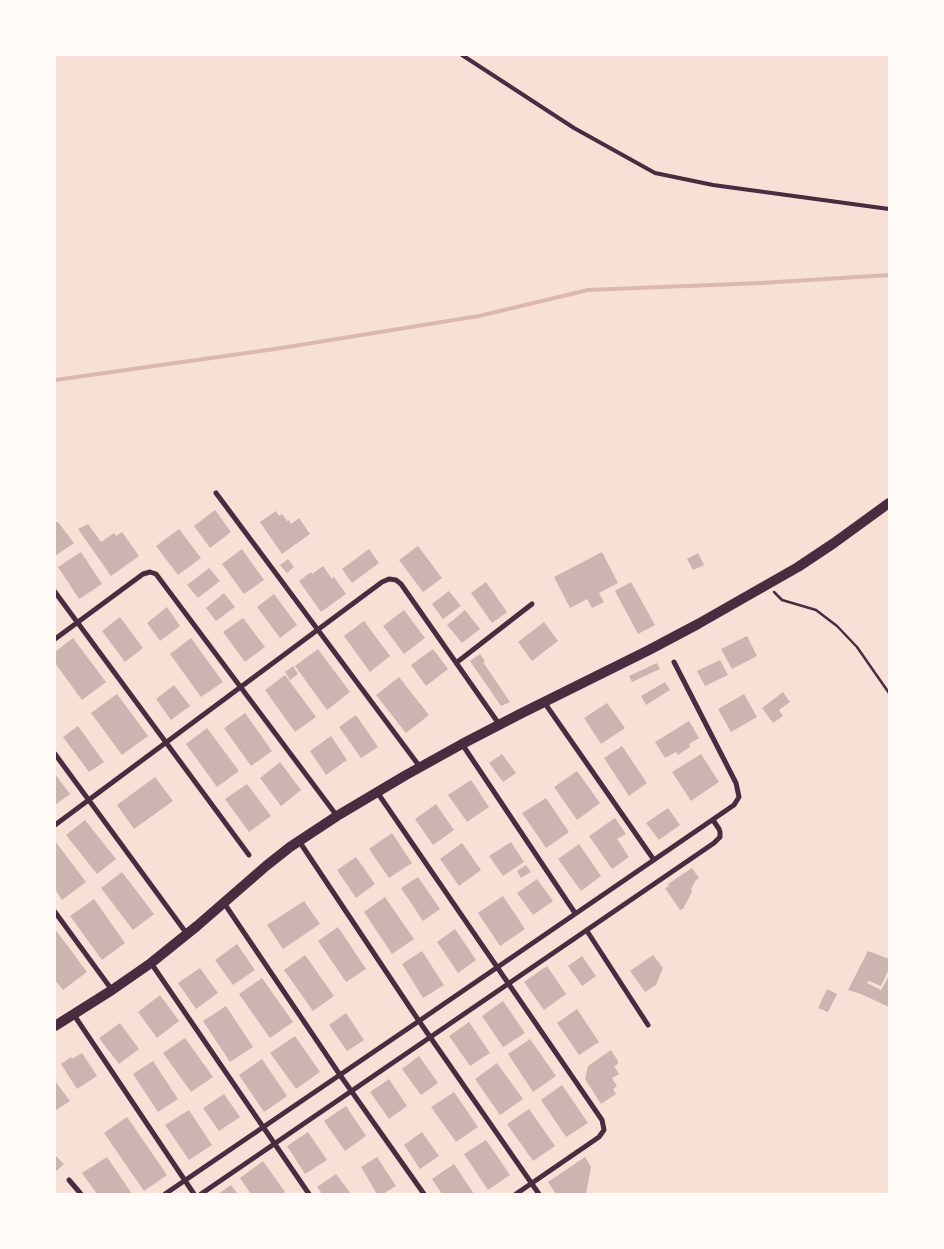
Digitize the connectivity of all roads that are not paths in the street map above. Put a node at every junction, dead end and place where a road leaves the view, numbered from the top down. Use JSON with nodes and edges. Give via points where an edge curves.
{"nodes":[{"id":1,"x":462,"y":55,"type":"edge"},
{"id":2,"x":889,"y":209,"type":"edge"},
{"id":3,"x":216,"y":493,"type":"dead end"},
{"id":4,"x":889,"y":503,"type":"edge"},
{"id":5,"x":55,"y":592,"type":"edge"},
{"id":6,"x":532,"y":604,"type":"dead end"},
{"id":7,"x":78,"y":622,"type":"junction"},
{"id":8,"x":319,"y":630,"type":"junction"},
{"id":9,"x":55,"y":639,"type":"edge"},
{"id":10,"x":674,"y":662,"type":"dead end"},
{"id":11,"x":456,"y":663,"type":"junction"},
{"id":12,"x":241,"y":688,"type":"junction"},
{"id":13,"x":544,"y":702,"type":"junction"},
{"id":14,"x":499,"y":724,"type":"junction"},
{"id":15,"x":166,"y":742,"type":"junction"},
{"id":16,"x":462,"y":744,"type":"junction"},
{"id":17,"x":55,"y":754,"type":"edge"},
{"id":18,"x":420,"y":767,"type":"junction"},
{"id":19,"x":376,"y":792,"type":"junction"},
{"id":20,"x":89,"y":800,"type":"junction"},
{"id":21,"x":337,"y":816,"type":"junction"},
{"id":22,"x":713,"y":820,"type":"junction"},
{"id":23,"x":55,"y":825,"type":"edge"},
{"id":24,"x":299,"y":841,"type":"junction"},
{"id":25,"x":249,"y":855,"type":"dead end"},
{"id":26,"x":654,"y":860,"type":"junction"},
{"id":27,"x":223,"y":902,"type":"junction"},
{"id":28,"x":55,"y":912,"type":"edge"},
{"id":29,"x":575,"y":914,"type":"junction"},
{"id":30,"x":587,"y":931,"type":"junction"},
{"id":31,"x":187,"y":934,"type":"junction"},
{"id":32,"x":151,"y":963,"type":"junction"},
{"id":33,"x":497,"y":968,"type":"junction"},
{"id":34,"x":509,"y":984,"type":"junction"},
{"id":35,"x":112,"y":990,"type":"junction"},
{"id":36,"x":74,"y":1014,"type":"junction"},
{"id":37,"x":419,"y":1021,"type":"junction"},
{"id":38,"x":648,"y":1025,"type":"dead end"},
{"id":39,"x":55,"y":1026,"type":"edge"},
{"id":40,"x":431,"y":1037,"type":"junction"},
{"id":41,"x":340,"y":1074,"type":"junction"},
{"id":42,"x":352,"y":1091,"type":"junction"},
{"id":43,"x":263,"y":1128,"type":"junction"},
{"id":44,"x":275,"y":1144,"type":"junction"},
{"id":45,"x":69,"y":1180,"type":"dead end"},
{"id":46,"x":185,"y":1180,"type":"junction"},
{"id":47,"x":532,"y":1184,"type":"junction"},
{"id":48,"x":81,"y":1194,"type":"edge"},
{"id":49,"x":165,"y":1194,"type":"edge"},
{"id":50,"x":194,"y":1194,"type":"edge"},
{"id":51,"x":201,"y":1194,"type":"edge"},
{"id":52,"x":309,"y":1194,"type":"edge"},
{"id":53,"x":424,"y":1194,"type":"edge"},
{"id":54,"x":516,"y":1194,"type":"edge"},
{"id":55,"x":539,"y":1194,"type":"edge"}],
"edges":[{"from":1,"to":2,"type":"lane","via":[[574,128],[655,173],[713,185]]},
{"from":3,"to":8,"type":"street"},
{"from":4,"to":13,"type":"main road","via":[[834,543],[767,585],[656,647]]},
{"from":5,"to":7,"type":"street"},
{"from":6,"to":11,"type":"street"},
{"from":7,"to":9,"type":"street"},
{"from":7,"to":12,"type":"street","via":[[150,572],[158,576]]},
{"from":7,"to":15,"type":"street"},
{"from":8,"to":11,"type":"street","via":[[382,582],[392,578],[399,581]]},
{"from":8,"to":12,"type":"street"},
{"from":8,"to":18,"type":"street"},
{"from":10,"to":22,"type":"street","via":[[736,782],[739,797],[734,805]]},
{"from":11,"to":14,"type":"street"},
{"from":12,"to":15,"type":"street"},
{"from":12,"to":21,"type":"street"},
{"from":13,"to":14,"type":"main road"},
{"from":13,"to":26,"type":"street"},
{"from":14,"to":16,"type":"main road"},
{"from":15,"to":20,"type":"street"},
{"from":15,"to":25,"type":"street"},
{"from":16,"to":18,"type":"main road"},
{"from":16,"to":29,"type":"street"},
{"from":17,"to":20,"type":"street"},
{"from":18,"to":19,"type":"main road"},
{"from":19,"to":21,"type":"main road"},
{"from":19,"to":33,"type":"street"},
{"from":20,"to":23,"type":"street"},
{"from":20,"to":31,"type":"street"},
{"from":21,"to":24,"type":"main road"},
{"from":22,"to":26,"type":"street"},
{"from":22,"to":30,"type":"street","via":[[720,832],[714,843]]},
{"from":24,"to":27,"type":"main road"},
{"from":24,"to":37,"type":"street"},
{"from":26,"to":29,"type":"street"},
{"from":27,"to":31,"type":"main road"},
{"from":27,"to":41,"type":"street"},
{"from":28,"to":35,"type":"street"},
{"from":29,"to":33,"type":"street"},
{"from":30,"to":34,"type":"street"},
{"from":30,"to":38,"type":"street"},
{"from":31,"to":32,"type":"main road"},
{"from":32,"to":35,"type":"main road"},
{"from":32,"to":43,"type":"street"},
{"from":33,"to":34,"type":"street"},
{"from":33,"to":37,"type":"street"},
{"from":34,"to":40,"type":"street"},
{"from":34,"to":47,"type":"street","via":[[604,1125],[596,1140]]},
{"from":35,"to":36,"type":"main road"},
{"from":36,"to":39,"type":"main road"},
{"from":36,"to":46,"type":"street"},
{"from":37,"to":40,"type":"street"},
{"from":37,"to":41,"type":"street"},
{"from":40,"to":42,"type":"street"},
{"from":40,"to":47,"type":"street"},
{"from":41,"to":42,"type":"street"},
{"from":41,"to":43,"type":"street"},
{"from":42,"to":44,"type":"street"},
{"from":42,"to":53,"type":"street"},
{"from":43,"to":44,"type":"street"},
{"from":43,"to":46,"type":"street"},
{"from":44,"to":51,"type":"street"},
{"from":44,"to":52,"type":"street"},
{"from":45,"to":48,"type":"street"},
{"from":46,"to":49,"type":"street"},
{"from":46,"to":50,"type":"street"},
{"from":47,"to":54,"type":"street"},
{"from":47,"to":55,"type":"street"}]}
